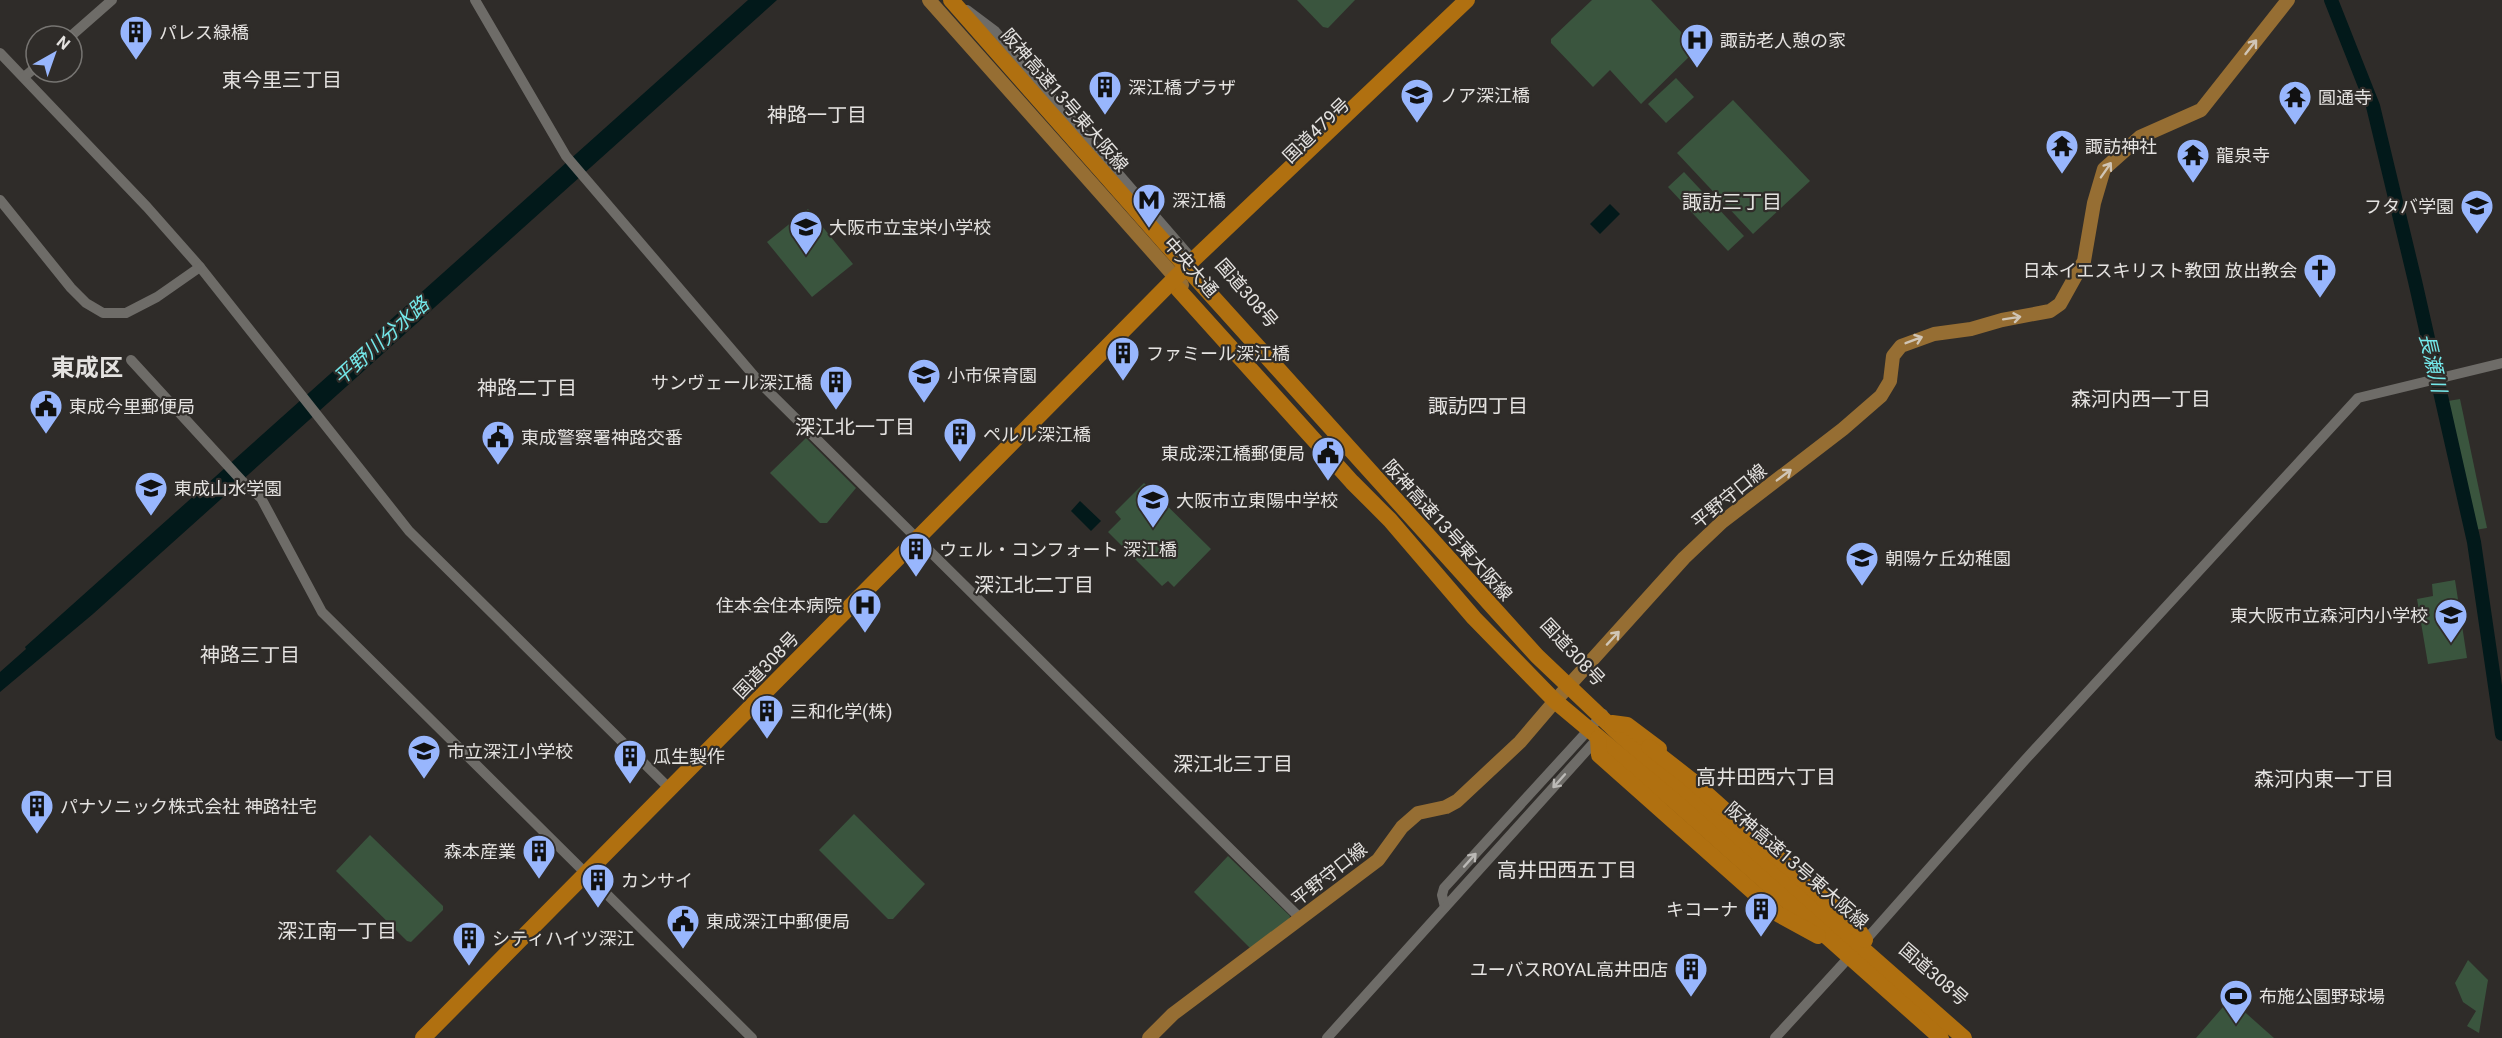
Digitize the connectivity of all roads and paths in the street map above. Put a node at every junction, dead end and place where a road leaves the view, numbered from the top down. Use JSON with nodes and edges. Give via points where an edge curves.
{"nodes":[{"id":1,"x":112,"y":0,"type":"edge"},
{"id":2,"x":475,"y":0,"type":"edge"},
{"id":3,"x":929,"y":0,"type":"edge"},
{"id":4,"x":938,"y":0,"type":"edge"},
{"id":5,"x":951,"y":0,"type":"edge"},
{"id":6,"x":1467,"y":0,"type":"edge"},
{"id":7,"x":1481,"y":0,"type":"edge"},
{"id":8,"x":2288,"y":0,"type":"edge"},
{"id":9,"x":963,"y":5,"type":"edge"},
{"id":10,"x":84,"y":25,"type":"edge"},
{"id":11,"x":952,"y":26,"type":"junction"},
{"id":12,"x":0,"y":53,"type":"edge"},
{"id":13,"x":24,"y":77,"type":"edge"},
{"id":14,"x":31,"y":84,"type":"edge"},
{"id":15,"x":0,"y":201,"type":"edge"},
{"id":16,"x":1196,"y":264,"type":"junction"},
{"id":17,"x":200,"y":267,"type":"junction"},
{"id":18,"x":1175,"y":285,"type":"junction"},
{"id":19,"x":131,"y":360,"type":"dead end"},
{"id":20,"x":2502,"y":363,"type":"edge"},
{"id":21,"x":1406,"y":504,"type":"junction"},
{"id":22,"x":1390,"y":520,"type":"junction"},
{"id":23,"x":921,"y":542,"type":"junction"},
{"id":24,"x":1462,"y":591,"type":"junction"},
{"id":25,"x":1537,"y":656,"type":"junction"},
{"id":26,"x":1574,"y":682,"type":"junction"},
{"id":27,"x":1555,"y":701,"type":"junction"},
{"id":28,"x":1608,"y":718,"type":"junction"},
{"id":29,"x":1593,"y":734,"type":"junction"},
{"id":30,"x":669,"y":788,"type":"junction"},
{"id":31,"x":589,"y":877,"type":"junction"},
{"id":32,"x":1824,"y":899,"type":"junction"},
{"id":33,"x":1298,"y":921,"type":"junction"},
{"id":34,"x":1865,"y":940,"type":"junction"},
{"id":35,"x":1835,"y":943,"type":"junction"},
{"id":36,"x":1850,"y":957,"type":"junction"},
{"id":37,"x":423,"y":1038,"type":"edge"},
{"id":38,"x":438,"y":1038,"type":"edge"},
{"id":39,"x":752,"y":1038,"type":"edge"},
{"id":40,"x":1149,"y":1038,"type":"edge"},
{"id":41,"x":1327,"y":1038,"type":"edge"},
{"id":42,"x":1775,"y":1038,"type":"edge"},
{"id":43,"x":1941,"y":1038,"type":"edge"},
{"id":44,"x":1947,"y":1038,"type":"edge"},
{"id":45,"x":1964,"y":1038,"type":"edge"},
{"id":46,"x":1977,"y":1038,"type":"edge"}],
"edges":[{"from":1,"to":10,"type":"street"},
{"from":2,"to":23,"type":"street","via":[[568,158],[762,385]]},
{"from":3,"to":11,"type":"main road","name":"中央大通"},
{"from":4,"to":24,"type":"highway","name":"阪神高速13号東大阪線"},
{"from":5,"to":25,"type":"highway","name":"阪神高速13号東大阪線"},
{"from":6,"to":16,"type":"highway","name":"国道479号"},
{"from":7,"to":16,"type":"highway","name":"国道479号"},
{"from":26,"to":8,"type":"main road","name":"平野守口線","one_way":true,"via":[[1684,558],[1722,522],[1881,396],[1890,381],[1893,356],[1901,346],[1934,334],[2050,311],[2060,304],[2084,261],[2104,169],[2140,137],[2201,110]]},
{"from":9,"to":16,"type":"street","via":[[995,31]]},
{"from":9,"to":21,"type":"main road","name":"中央大通"},
{"from":11,"to":18,"type":"street","via":[[976,59]]},
{"from":11,"to":22,"type":"main road","name":"中央大通"},
{"from":12,"to":13,"type":"street"},
{"from":14,"to":17,"type":"street"},
{"from":15,"to":17,"type":"street","via":[[71,288],[103,313],[126,313]]},
{"from":16,"to":18,"type":"highway","name":"国道308号"},
{"from":16,"to":21,"type":"highway","name":"国道308号"},
{"from":17,"to":30,"type":"street","via":[[409,531]]},
{"from":18,"to":22,"type":"highway"},
{"from":18,"to":23,"type":"highway","name":"国道308号"},
{"from":19,"to":31,"type":"street","via":[[261,498],[322,612]]},
{"from":20,"to":34,"type":"street","via":[[2358,398]]},
{"from":21,"to":26,"type":"highway","name":"国道308号"},
{"from":22,"to":27,"type":"highway","via":[[1474,618]]},
{"from":23,"to":30,"type":"highway","name":"国道308号"},
{"from":23,"to":31,"type":"highway","name":"国道308号"},
{"from":23,"to":33,"type":"street","via":[[1297,915]]},
{"from":24,"to":35,"type":"highway","via":[[1610,757],[1800,922]]},
{"from":24,"to":44,"type":"highway","name":"阪神高速13号東大阪線","via":[[1579,713]]},
{"from":25,"to":32,"type":"highway","via":[[1690,779]]},
{"from":25,"to":45,"type":"highway","name":"阪神高速13号東大阪線","via":[[1619,734]]},
{"from":26,"to":27,"type":"main road","name":"平野守口線"},
{"from":26,"to":28,"type":"highway","name":"国道308号"},
{"from":27,"to":29,"type":"highway"},
{"from":27,"to":33,"type":"main road","name":"平野守口線","via":[[1534,728],[1471,789],[1451,805],[1426,810],[1410,819],[1378,860]]},
{"from":28,"to":29,"type":"street"},
{"from":28,"to":32,"type":"highway","via":[[1627,725],[1688,772],[1790,858]]},
{"from":28,"to":34,"type":"highway","name":"国道308号"},
{"from":29,"to":35,"type":"highway"},
{"from":29,"to":41,"type":"street"},
{"from":30,"to":31,"type":"highway","name":"国道308号"},
{"from":31,"to":37,"type":"highway","name":"国道308号"},
{"from":31,"to":38,"type":"highway","name":"国道308号"},
{"from":31,"to":39,"type":"street"},
{"from":32,"to":34,"type":"highway"},
{"from":33,"to":40,"type":"main road","name":"平野守口線","via":[[1173,1014]]},
{"from":34,"to":36,"type":"street"},
{"from":34,"to":46,"type":"highway","name":"国道308号"},
{"from":35,"to":36,"type":"highway"},
{"from":36,"to":42,"type":"street"},
{"from":36,"to":43,"type":"highway"}]}
